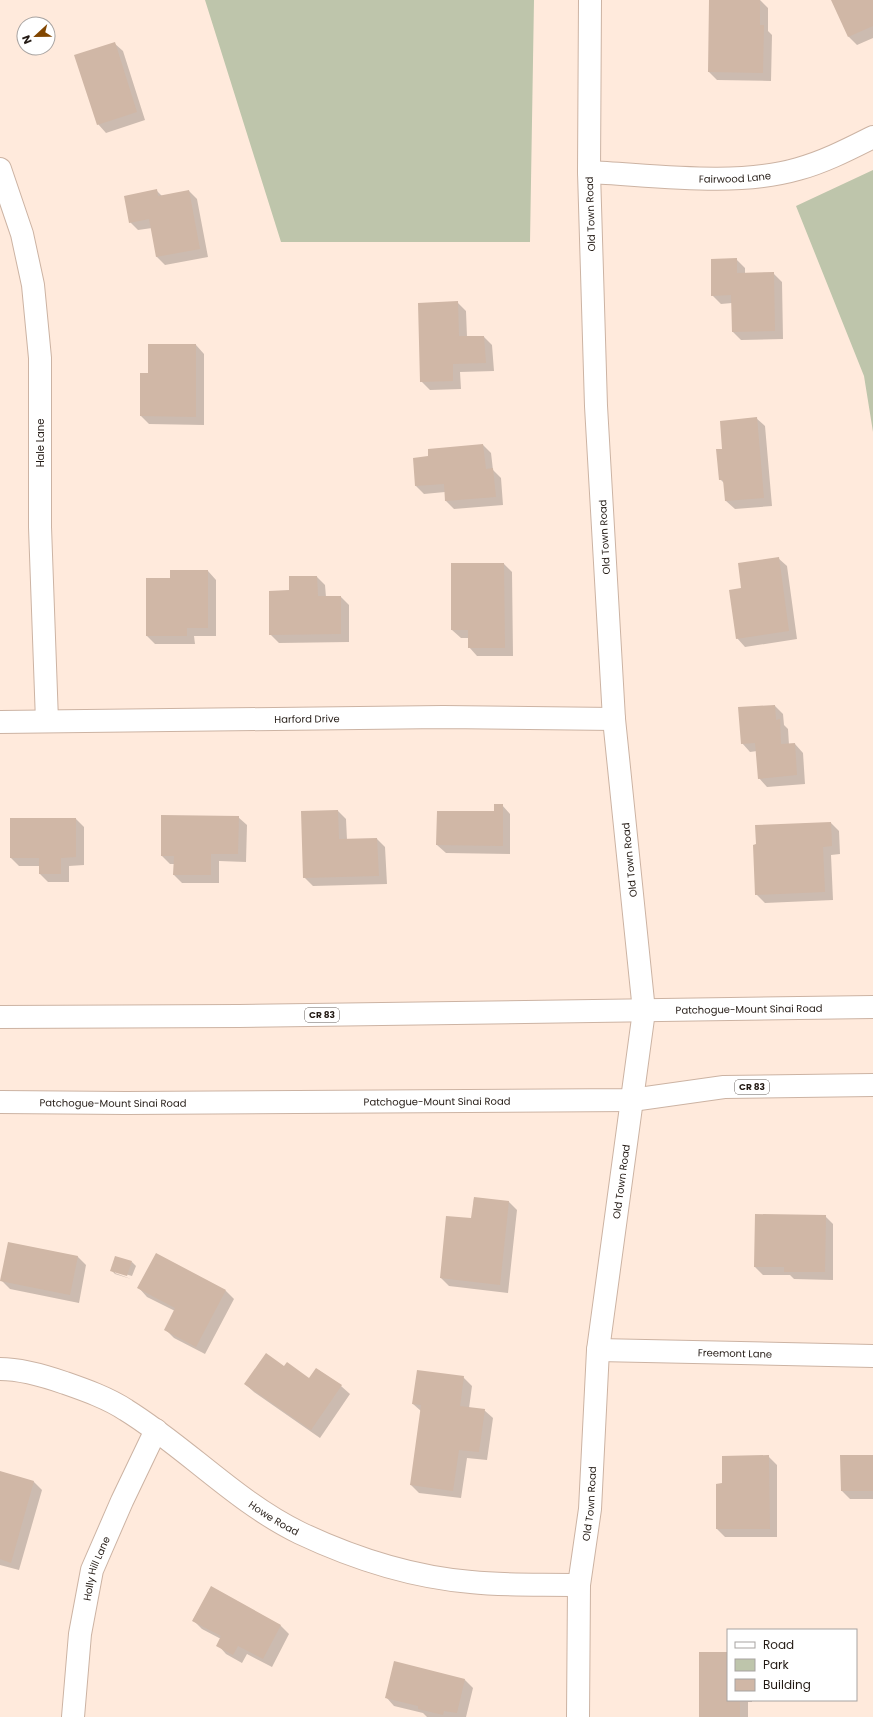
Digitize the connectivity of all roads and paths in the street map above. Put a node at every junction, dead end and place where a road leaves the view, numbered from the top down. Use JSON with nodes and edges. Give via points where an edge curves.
{"nodes":[{"id":1,"x":590,"y":0,"type":"edge"},
{"id":2,"x":873,"y":137,"type":"edge"},
{"id":3,"x":0,"y":169,"type":"edge"},
{"id":4,"x":589,"y":172,"type":"junction"},
{"id":5,"x":614,"y":720,"type":"junction"},
{"id":6,"x":46,"y":721,"type":"junction"},
{"id":7,"x":0,"y":722,"type":"edge"},
{"id":8,"x":873,"y":1007,"type":"edge"},
{"id":9,"x":644,"y":1011,"type":"junction"},
{"id":10,"x":0,"y":1017,"type":"edge"},
{"id":11,"x":873,"y":1085,"type":"edge"},
{"id":12,"x":632,"y":1100,"type":"junction"},
{"id":13,"x":0,"y":1102,"type":"edge"},
{"id":14,"x":598,"y":1350,"type":"junction"},
{"id":15,"x":873,"y":1356,"type":"edge"},
{"id":16,"x":0,"y":1369,"type":"edge"},
{"id":17,"x":156,"y":1430,"type":"junction"},
{"id":18,"x":579,"y":1585,"type":"junction"},
{"id":19,"x":73,"y":1717,"type":"edge"},
{"id":20,"x":578,"y":1717,"type":"edge"}],
"edges":[{"from":1,"to":4,"type":"main road","name":"Old Town Road"},
{"from":2,"to":4,"type":"main road","name":"Fairwood Lane","via":[[798,169],[750,178]]},
{"from":3,"to":6,"type":"main road","name":"Hale Lane","via":[[22,234],[33,285],[40,358],[40,527]]},
{"from":4,"to":5,"type":"main road","name":"Old Town Road","via":[[596,406]]},
{"from":5,"to":6,"type":"main road","name":"Harford Drive","via":[[443,717]]},
{"from":5,"to":9,"type":"main road","name":"Old Town Road"},
{"from":6,"to":7,"type":"main road","name":"Harford Drive"},
{"from":8,"to":9,"type":"main road","name":"Patchogue-Mount Sinai Road","number":"CR 83"},
{"from":9,"to":10,"type":"main road","name":"Patchogue-Mount Sinai Road","number":"CR 83"},
{"from":9,"to":12,"type":"main road","name":"Old Town Road"},
{"from":11,"to":12,"type":"main road","name":"Patchogue-Mount Sinai Road","number":"CR 83","via":[[724,1087]]},
{"from":12,"to":13,"type":"main road","name":"Patchogue-Mount Sinai Road","number":"CR 83"},
{"from":12,"to":14,"type":"main road","name":"Old Town Road"},
{"from":14,"to":15,"type":"main road","name":"Freemont Lane"},
{"from":14,"to":18,"type":"main road","name":"Old Town Road","via":[[590,1509]]},
{"from":16,"to":17,"type":"main road","name":"Howe Road","via":[[45,1376],[82,1389],[125,1409]]},
{"from":17,"to":18,"type":"main road","name":"Howe Road","via":[[255,1507],[300,1532],[357,1556],[414,1574],[471,1582]]},
{"from":17,"to":19,"type":"main road","name":"Holly Hill Lane","via":[[92,1570],[80,1634]]},
{"from":18,"to":20,"type":"main road","name":"Old Town Road"}]}
